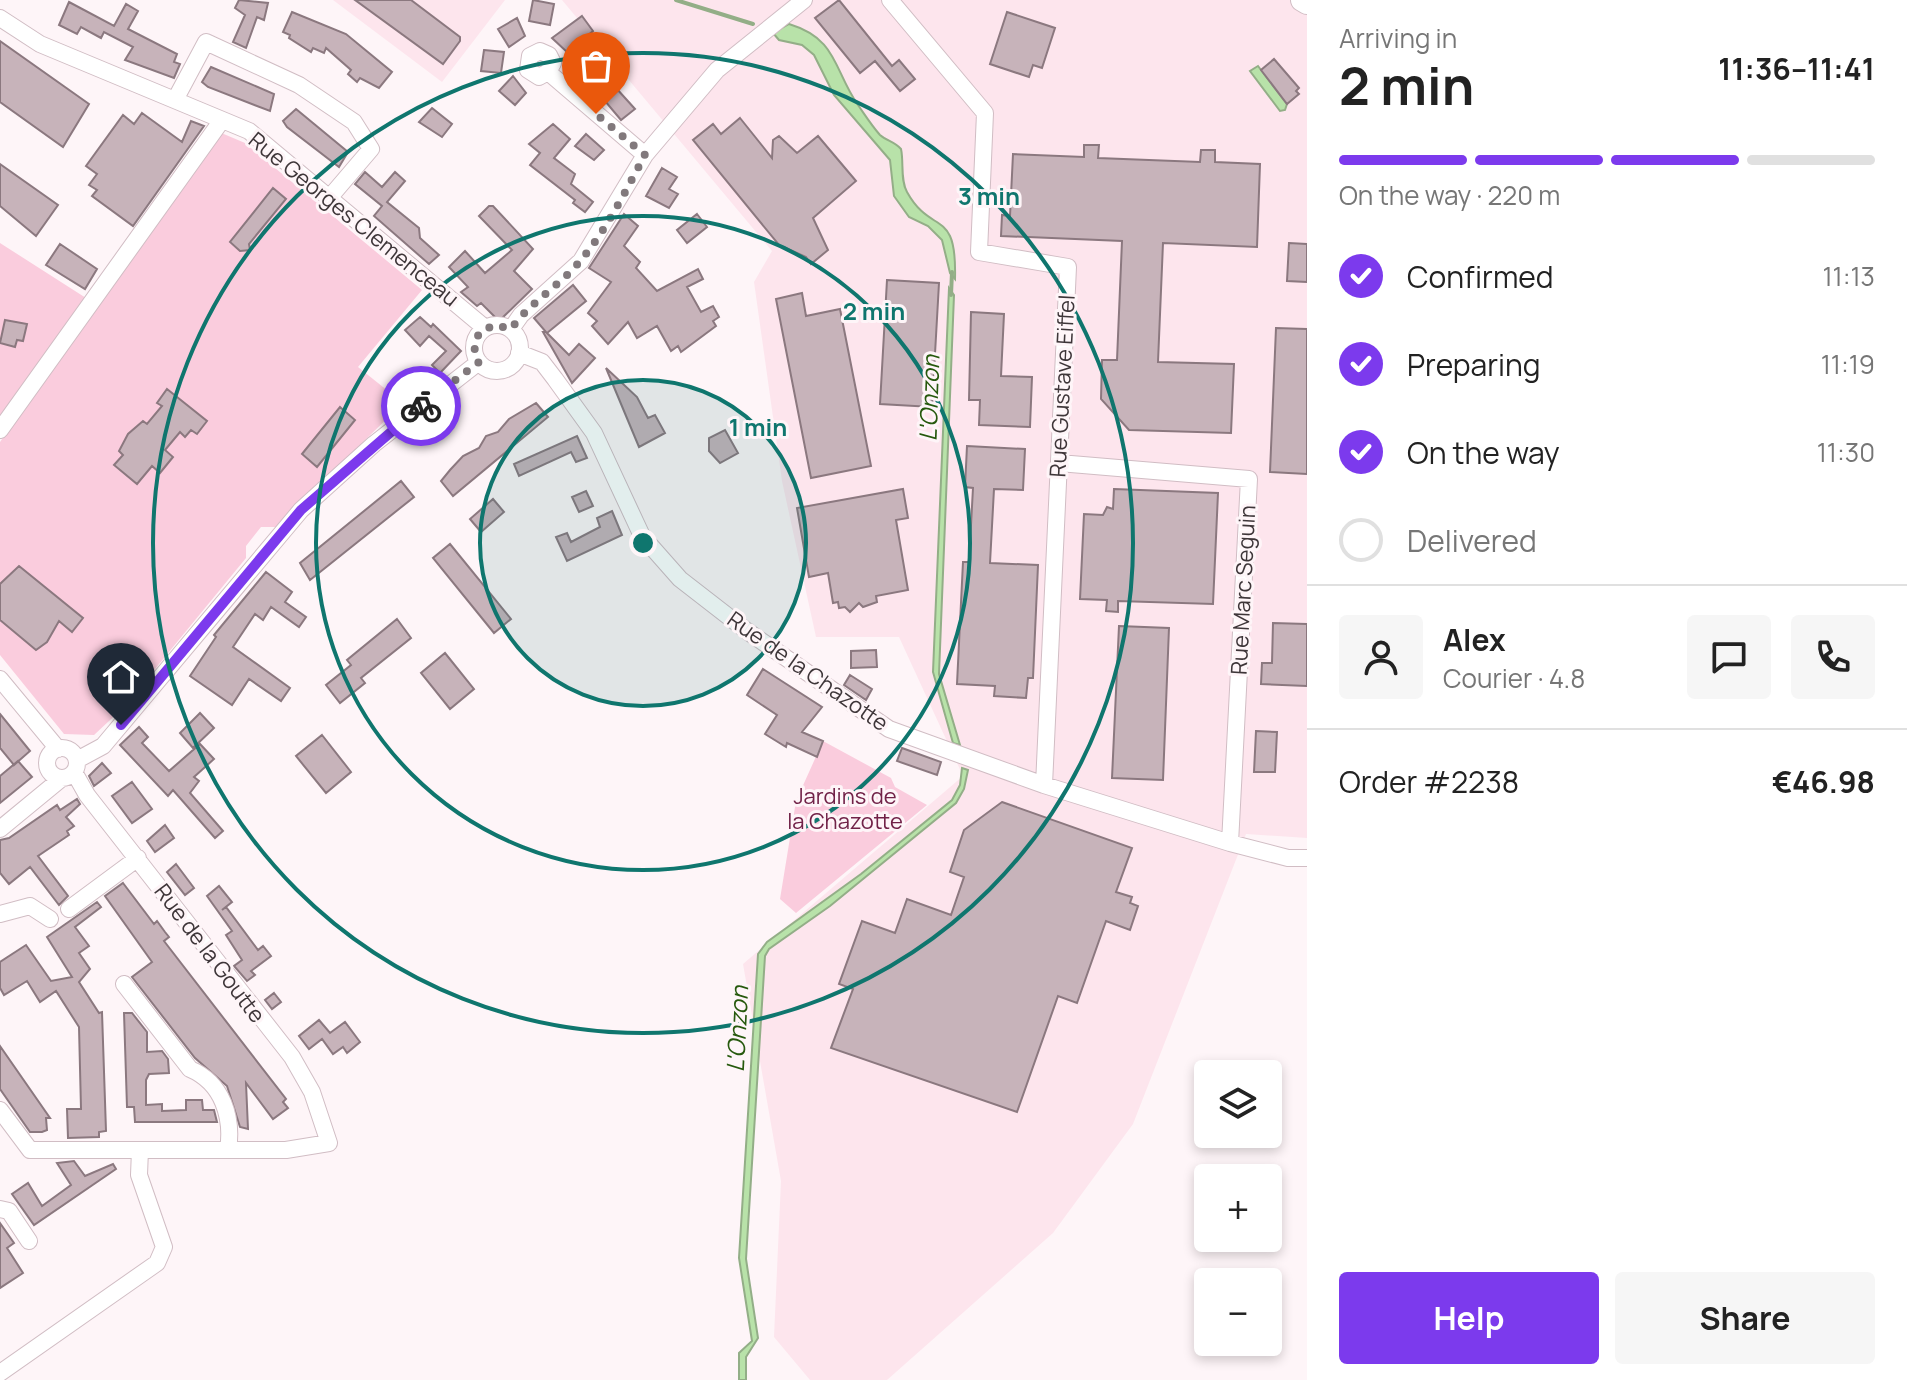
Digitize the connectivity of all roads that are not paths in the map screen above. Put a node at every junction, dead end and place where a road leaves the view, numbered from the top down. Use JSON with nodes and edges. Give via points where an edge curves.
{"nodes":[{"id":1,"x":804,"y":0,"type":"edge"},
{"id":2,"x":890,"y":0,"type":"edge"},
{"id":3,"x":0,"y":18,"type":"edge"},
{"id":4,"x":548,"y":72,"type":"dead end"},
{"id":5,"x":175,"y":100,"type":"junction"},
{"id":6,"x":222,"y":120,"type":"junction"},
{"id":7,"x":645,"y":155,"type":"junction"},
{"id":8,"x":330,"y":197,"type":"junction"},
{"id":9,"x":485,"y":328,"type":"junction"},
{"id":10,"x":511,"y":329,"type":"junction"},
{"id":11,"x":519,"y":353,"type":"junction"},
{"id":12,"x":479,"y":362,"type":"junction"},
{"id":13,"x":0,"y":430,"type":"edge"},
{"id":14,"x":1059,"y":463,"type":"junction"},
{"id":15,"x":0,"y":679,"type":"edge"},
{"id":16,"x":58,"y":749,"type":"junction"},
{"id":17,"x":71,"y":770,"type":"junction"},
{"id":18,"x":1044,"y":785,"type":"junction"},
{"id":19,"x":0,"y":829,"type":"edge"},
{"id":20,"x":1230,"y":843,"type":"junction"},
{"id":21,"x":138,"y":858,"type":"junction"},
{"id":22,"x":1307,"y":858,"type":"edge"},
{"id":23,"x":69,"y":909,"type":"dead end"},
{"id":24,"x":0,"y":914,"type":"edge"},
{"id":25,"x":50,"y":919,"type":"dead end"},
{"id":26,"x":124,"y":984,"type":"dead end"},
{"id":27,"x":0,"y":1110,"type":"edge"},
{"id":28,"x":140,"y":1150,"type":"junction"},
{"id":29,"x":228,"y":1150,"type":"junction"},
{"id":30,"x":0,"y":1209,"type":"edge"},
{"id":31,"x":29,"y":1241,"type":"dead end"},
{"id":32,"x":0,"y":1373,"type":"edge"}],
"edges":[{"from":1,"to":7,"type":"street","via":[[717,70]]},
{"from":2,"to":14,"type":"street","name":"Rue Gustave Eiffel","via":[[985,113],[979,252],[1068,267]]},
{"from":3,"to":5,"type":"street","name":"Rue Georges Clemenceau","via":[[40,44]]},
{"from":4,"to":7,"type":"street"},
{"from":5,"to":6,"type":"street","name":"Rue Georges Clemenceau"},
{"from":5,"to":8,"type":"street","via":[[206,42],[299,85],[354,122],[371,149]]},
{"from":6,"to":8,"type":"street","name":"Rue Georges Clemenceau","via":[[249,131]]},
{"from":6,"to":13,"type":"street"},
{"from":7,"to":10,"type":"street","via":[[581,261]]},
{"from":8,"to":9,"type":"street","name":"Rue Georges Clemenceau"},
{"from":9,"to":10,"type":"street"},
{"from":9,"to":12,"type":"street","via":[[475,339]]},
{"from":10,"to":11,"type":"street"},
{"from":11,"to":12,"type":"street","via":[[502,370]]},
{"from":11,"to":18,"type":"street","name":"Rue de la Chazotte","via":[[542,362],[594,433],[642,536],[680,579],[889,729]]},
{"from":12,"to":17,"type":"street","via":[[374,444],[301,510],[103,746]]},
{"from":14,"to":18,"type":"street","name":"Rue Gustave Eiffel"},
{"from":14,"to":20,"type":"street","name":"Rue Marc Seguin","via":[[1249,479]]},
{"from":15,"to":16,"type":"street"},
{"from":16,"to":17,"type":"street","via":[[72,752]]},
{"from":16,"to":17,"type":"street","via":[[47,763],[50,772]]},
{"from":17,"to":19,"type":"street"},
{"from":17,"to":21,"type":"street","name":"Rue de la Goutte"},
{"from":18,"to":20,"type":"street","name":"Rue de la Chazotte"},
{"from":20,"to":22,"type":"street","name":"Rue de la Chazotte"},
{"from":21,"to":23,"type":"street"},
{"from":21,"to":29,"type":"street","name":"Rue de la Goutte","via":[[292,1057],[312,1092],[329,1143],[286,1150]]},
{"from":24,"to":25,"type":"street","via":[[30,906]]},
{"from":26,"to":29,"type":"street","via":[[226,1107],[231,1127]]},
{"from":27,"to":28,"type":"street","via":[[30,1150]]},
{"from":28,"to":29,"type":"street"},
{"from":28,"to":32,"type":"street","via":[[139,1175],[164,1247],[157,1263]]},
{"from":30,"to":31,"type":"street","via":[[9,1211]]}]}
